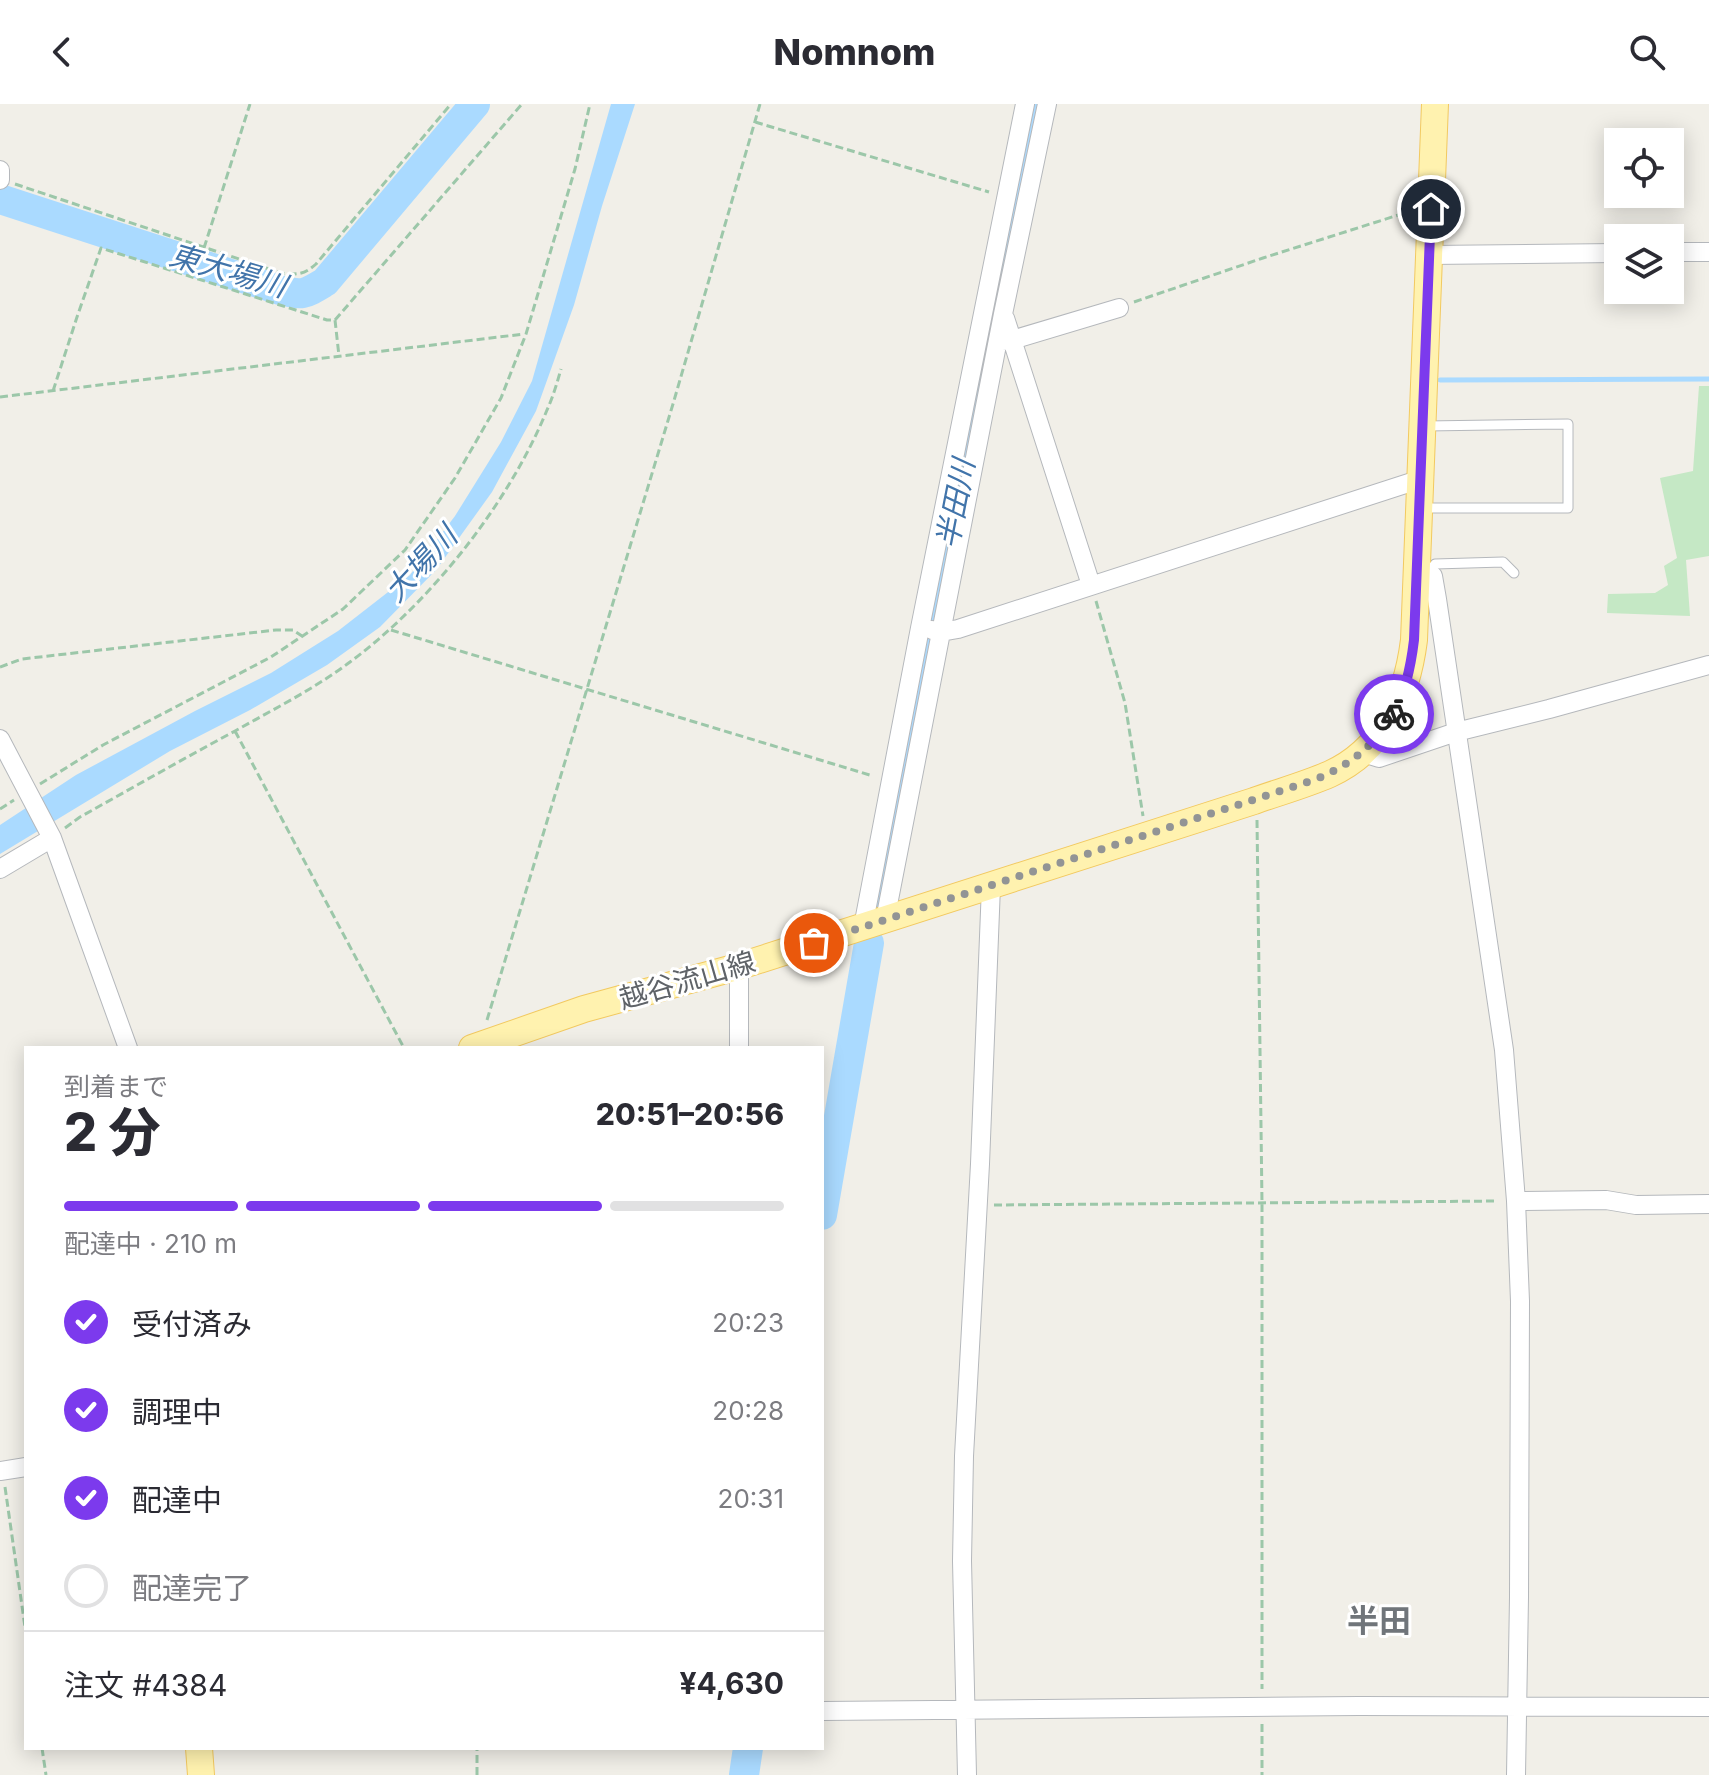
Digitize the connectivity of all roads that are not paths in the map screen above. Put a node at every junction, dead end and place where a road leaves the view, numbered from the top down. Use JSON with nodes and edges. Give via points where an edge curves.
{"nodes":[{"id":1,"x":1025,"y":104,"type":"edge"},
{"id":2,"x":1047,"y":104,"type":"edge"},
{"id":3,"x":1435,"y":104,"type":"edge"},
{"id":4,"x":0,"y":170,"type":"edge"},
{"id":5,"x":0,"y":180,"type":"edge"},
{"id":6,"x":1684,"y":252,"type":"edge"},
{"id":7,"x":1709,"y":252,"type":"edge"},
{"id":8,"x":1604,"y":253,"type":"edge"},
{"id":9,"x":1429,"y":255,"type":"junction"},
{"id":10,"x":1119,"y":308,"type":"road end"},
{"id":11,"x":994,"y":344,"type":"junction"},
{"id":12,"x":1423,"y":426,"type":"junction"},
{"id":13,"x":1421,"y":479,"type":"junction"},
{"id":14,"x":1420,"y":508,"type":"junction"},
{"id":15,"x":1424,"y":573,"type":"junction"},
{"id":16,"x":1514,"y":573,"type":"dead end"},
{"id":17,"x":1091,"y":585,"type":"junction"},
{"id":18,"x":931,"y":630,"type":"junction"},
{"id":19,"x":1709,"y":665,"type":"edge"},
{"id":20,"x":1456,"y":732,"type":"junction"},
{"id":21,"x":0,"y":739,"type":"edge"},
{"id":22,"x":1363,"y":753,"type":"junction"},
{"id":23,"x":50,"y":834,"type":"junction"},
{"id":24,"x":0,"y":869,"type":"edge"},
{"id":25,"x":991,"y":886,"type":"junction"},
{"id":26,"x":874,"y":924,"type":"junction"},
{"id":27,"x":737,"y":967,"type":"junction"},
{"id":28,"x":127,"y":1046,"type":"edge"},
{"id":29,"x":476,"y":1046,"type":"edge"},
{"id":30,"x":739,"y":1046,"type":"edge"},
{"id":31,"x":1516,"y":1201,"type":"junction"},
{"id":32,"x":1709,"y":1204,"type":"edge"},
{"id":33,"x":24,"y":1467,"type":"edge"},
{"id":34,"x":1,"y":1471,"type":"edge"},
{"id":35,"x":1518,"y":1707,"type":"junction"},
{"id":36,"x":1709,"y":1707,"type":"edge"},
{"id":37,"x":966,"y":1710,"type":"junction"},
{"id":38,"x":824,"y":1711,"type":"edge"},
{"id":39,"x":199,"y":1750,"type":"edge"},
{"id":40,"x":201,"y":1775,"type":"edge"},
{"id":41,"x":967,"y":1775,"type":"edge"},
{"id":42,"x":1516,"y":1775,"type":"edge"}],
"edges":[{"from":1,"to":11,"type":"street","via":[[1006,197]]},
{"from":2,"to":11,"type":"street"},
{"from":3,"to":9,"type":"main road","name":"越谷流山線"},
{"from":4,"to":5,"type":"street"},
{"from":6,"to":7,"type":"street"},
{"from":8,"to":9,"type":"street"},
{"from":9,"to":12,"type":"main road","name":"越谷流山線"},
{"from":10,"to":11,"type":"street"},
{"from":11,"to":17,"type":"street"},
{"from":11,"to":18,"type":"street"},
{"from":12,"to":13,"type":"main road","name":"越谷流山線"},
{"from":12,"to":14,"type":"lane","via":[[1568,424],[1568,508]]},
{"from":13,"to":14,"type":"main road","name":"越谷流山線"},
{"from":13,"to":17,"type":"street"},
{"from":14,"to":15,"type":"main road","name":"越谷流山線"},
{"from":15,"to":16,"type":"lane","via":[[1435,564],[1503,562]]},
{"from":15,"to":20,"type":"street","via":[[1433,576]]},
{"from":15,"to":22,"type":"main road","name":"越谷流山線","via":[[1405,685],[1387,725]]},
{"from":17,"to":18,"type":"street","via":[[958,629]]},
{"from":18,"to":26,"type":"street"},
{"from":18,"to":26,"type":"street","via":[[891,779]]},
{"from":19,"to":20,"type":"street"},
{"from":20,"to":22,"type":"street","via":[[1379,758]]},
{"from":20,"to":31,"type":"street","via":[[1504,1050]]},
{"from":21,"to":23,"type":"street"},
{"from":22,"to":25,"type":"main road","name":"越谷流山線","via":[[1332,773],[1254,801]]},
{"from":23,"to":24,"type":"street"},
{"from":23,"to":28,"type":"street"},
{"from":25,"to":26,"type":"main road","name":"越谷流山線"},
{"from":25,"to":37,"type":"street","via":[[963,1486]]},
{"from":26,"to":27,"type":"main road","name":"越谷流山線"},
{"from":27,"to":29,"type":"main road","name":"越谷流山線","via":[[584,1009]]},
{"from":27,"to":30,"type":"street"},
{"from":31,"to":32,"type":"street"},
{"from":31,"to":35,"type":"street"},
{"from":33,"to":34,"type":"street"},
{"from":35,"to":36,"type":"street"},
{"from":35,"to":37,"type":"street"},
{"from":35,"to":42,"type":"street"},
{"from":37,"to":38,"type":"street"},
{"from":37,"to":41,"type":"street"},
{"from":39,"to":40,"type":"main road"}]}
